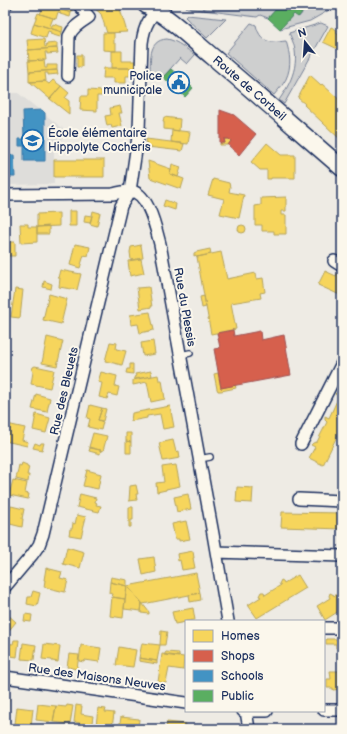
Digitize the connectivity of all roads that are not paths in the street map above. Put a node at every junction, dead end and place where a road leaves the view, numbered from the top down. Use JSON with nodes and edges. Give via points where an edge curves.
{"nodes":[{"id":1,"x":10,"y":5,"type":"edge"},
{"id":2,"x":80,"y":5,"type":"edge"},
{"id":3,"x":154,"y":6,"type":"edge"},
{"id":4,"x":5,"y":8,"type":"edge"},
{"id":5,"x":68,"y":76,"type":"dead end"},
{"id":6,"x":342,"y":168,"type":"edge"},
{"id":7,"x":130,"y":191,"type":"junction"},
{"id":8,"x":5,"y":195,"type":"edge"},
{"id":9,"x":342,"y":363,"type":"edge"},
{"id":10,"x":302,"y":444,"type":"dead end"},
{"id":11,"x":299,"y":499,"type":"dead end"},
{"id":12,"x":342,"y":501,"type":"edge"},
{"id":13,"x":216,"y":552,"type":"junction"},
{"id":14,"x":342,"y":556,"type":"edge"},
{"id":15,"x":5,"y":587,"type":"edge"},
{"id":16,"x":228,"y":620,"type":"edge"},
{"id":17,"x":325,"y":628,"type":"edge"},
{"id":18,"x":342,"y":628,"type":"edge"},
{"id":19,"x":5,"y":677,"type":"edge"},
{"id":20,"x":185,"y":703,"type":"edge"},
{"id":21,"x":325,"y":710,"type":"edge"},
{"id":22,"x":342,"y":710,"type":"edge"},
{"id":23,"x":245,"y":712,"type":"edge"},
{"id":24,"x":249,"y":729,"type":"edge"}],
"edges":[{"from":1,"to":4,"type":"lane"},
{"from":2,"to":5,"type":"street","via":[[89,17],[76,26],[69,36]]},
{"from":3,"to":6,"type":"main road","name":"Route de Corbeil"},
{"from":3,"to":7,"type":"street","via":[[143,32],[139,130]]},
{"from":7,"to":8,"type":"street","via":[[113,194]]},
{"from":7,"to":13,"type":"street","name":"Rue du Plessis","via":[[144,198],[160,244],[186,354],[205,458]]},
{"from":7,"to":15,"type":"street","name":"Rue des Bleuets","via":[[121,206],[43,534],[32,555]]},
{"from":9,"to":10,"type":"street"},
{"from":11,"to":12,"type":"street"},
{"from":13,"to":14,"type":"street"},
{"from":13,"to":16,"type":"street","name":"Rue du Plessis"},
{"from":17,"to":18,"type":"street"},
{"from":19,"to":20,"type":"street","name":"Rue des Maisons Neuves"},
{"from":21,"to":22,"type":"street"},
{"from":23,"to":24,"type":"street"}]}
